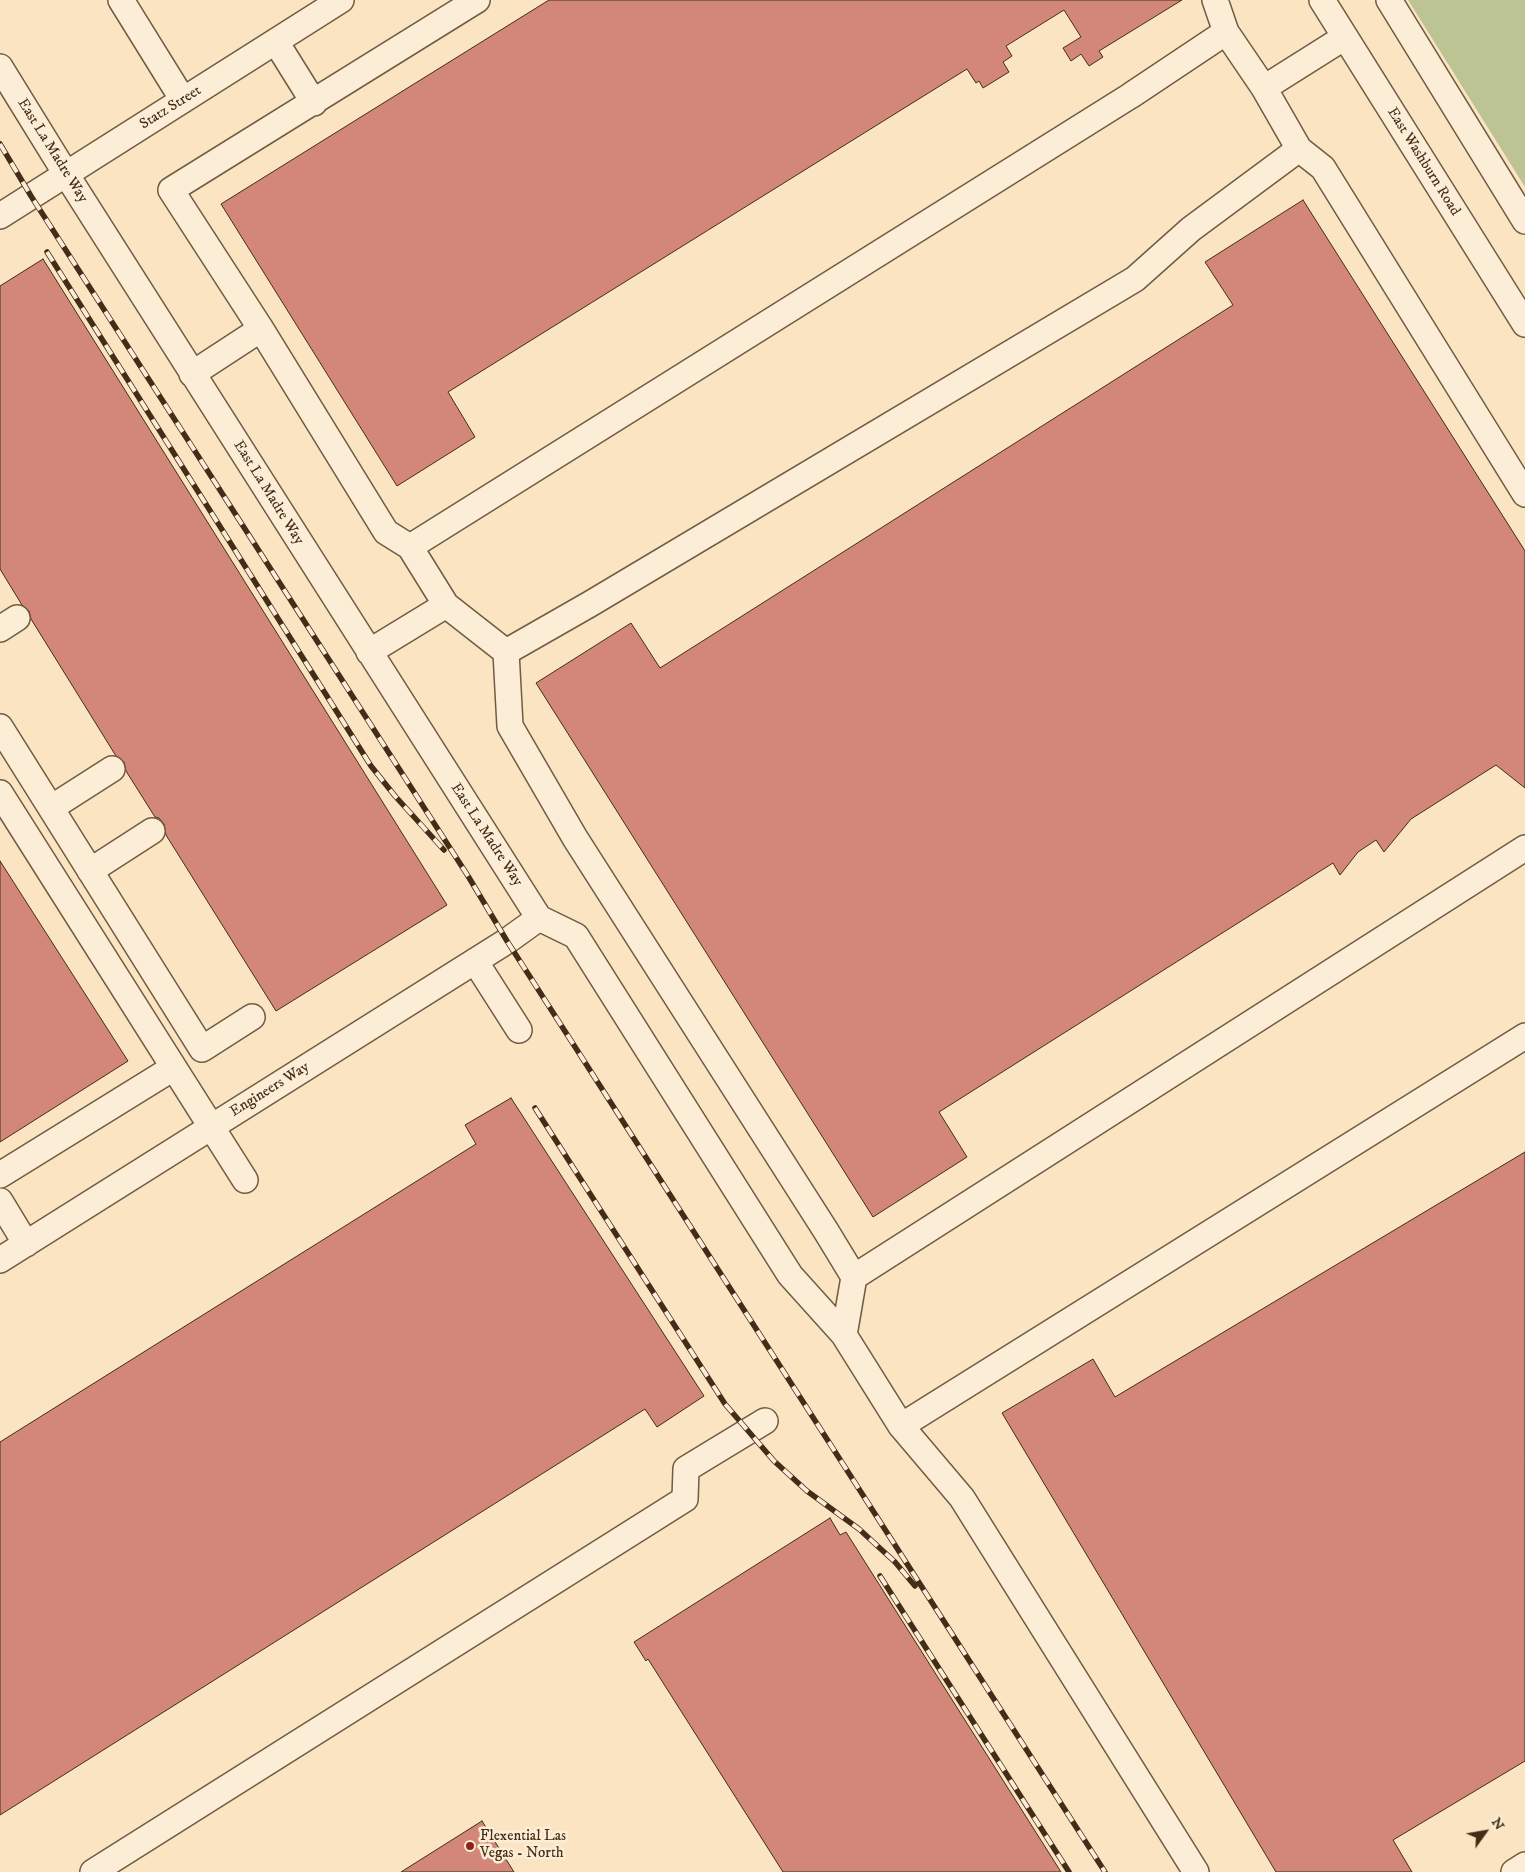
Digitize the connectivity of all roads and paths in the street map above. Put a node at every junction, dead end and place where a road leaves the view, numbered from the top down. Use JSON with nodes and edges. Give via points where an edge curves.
{"nodes":[{"id":1,"x":121,"y":0,"type":"edge"},
{"id":2,"x":341,"y":0,"type":"edge"},
{"id":3,"x":477,"y":0,"type":"edge"},
{"id":4,"x":1215,"y":0,"type":"edge"},
{"id":5,"x":1322,"y":0,"type":"edge"},
{"id":6,"x":1389,"y":0,"type":"edge"},
{"id":7,"x":1226,"y":32,"type":"junction"},
{"id":8,"x":1345,"y":37,"type":"junction"},
{"id":9,"x":276,"y":42,"type":"junction"},
{"id":10,"x":0,"y":67,"type":"edge"},
{"id":11,"x":1264,"y":88,"type":"junction"},
{"id":12,"x":184,"y":100,"type":"junction"},
{"id":13,"x":314,"y":103,"type":"junction"},
{"id":14,"x":1299,"y":149,"type":"junction"},
{"id":15,"x":66,"y":174,"type":"junction"},
{"id":16,"x":0,"y":216,"type":"edge"},
{"id":17,"x":1525,"y":221,"type":"edge"},
{"id":18,"x":1525,"y":324,"type":"edge"},
{"id":19,"x":261,"y":329,"type":"junction"},
{"id":20,"x":192,"y":374,"type":"junction"},
{"id":21,"x":1525,"y":494,"type":"edge"},
{"id":22,"x":410,"y":547,"type":"junction"},
{"id":23,"x":446,"y":605,"type":"junction"},
{"id":24,"x":369,"y":652,"type":"junction"},
{"id":25,"x":506,"y":652,"type":"junction"},
{"id":26,"x":0,"y":727,"type":"edge"},
{"id":27,"x":112,"y":769,"type":"dead end"},
{"id":28,"x":0,"y":793,"type":"edge"},
{"id":29,"x":51,"y":808,"type":"junction"},
{"id":30,"x":152,"y":831,"type":"dead end"},
{"id":31,"x":1525,"y":848,"type":"edge"},
{"id":32,"x":90,"y":871,"type":"junction"},
{"id":33,"x":538,"y":918,"type":"junction"},
{"id":34,"x":475,"y":961,"type":"junction"},
{"id":35,"x":252,"y":1017,"type":"dead end"},
{"id":36,"x":519,"y":1030,"type":"dead end"},
{"id":37,"x":1525,"y":1036,"type":"edge"},
{"id":38,"x":173,"y":1068,"type":"junction"},
{"id":39,"x":210,"y":1128,"type":"junction"},
{"id":40,"x":0,"y":1175,"type":"edge"},
{"id":41,"x":244,"y":1180,"type":"dead end"},
{"id":42,"x":0,"y":1201,"type":"edge"},
{"id":43,"x":26,"y":1244,"type":"junction"},
{"id":44,"x":0,"y":1260,"type":"edge"},
{"id":45,"x":854,"y":1277,"type":"junction"},
{"id":46,"x":844,"y":1335,"type":"junction"},
{"id":47,"x":765,"y":1421,"type":"dead end"},
{"id":48,"x":901,"y":1426,"type":"junction"},
{"id":49,"x":1525,"y":1865,"type":"edge"},
{"id":50,"x":93,"y":1872,"type":"edge"},
{"id":51,"x":1196,"y":1872,"type":"edge"},
{"id":52,"x":1514,"y":1872,"type":"edge"}],
"edges":[{"from":1,"to":12,"type":"street"},
{"from":2,"to":9,"type":"street","name":"Statz Street"},
{"from":3,"to":13,"type":"street"},
{"from":4,"to":7,"type":"street"},
{"from":5,"to":8,"type":"street","name":"East Washburn Road"},
{"from":6,"to":17,"type":"street"},
{"from":7,"to":11,"type":"street"},
{"from":7,"to":22,"type":"street","via":[[1130,96]]},
{"from":8,"to":11,"type":"street"},
{"from":8,"to":18,"type":"street","name":"East Washburn Road"},
{"from":9,"to":12,"type":"street","name":"Statz Street"},
{"from":9,"to":13,"type":"street"},
{"from":10,"to":15,"type":"street","name":"East La Madre Way"},
{"from":11,"to":14,"type":"street"},
{"from":12,"to":15,"type":"street","name":"Statz Street"},
{"from":13,"to":19,"type":"street","via":[[171,190]]},
{"from":14,"to":21,"type":"street","via":[[1323,168]]},
{"from":14,"to":25,"type":"street","via":[[1191,229],[1135,279]]},
{"from":15,"to":16,"type":"street","name":"Statz Street"},
{"from":15,"to":20,"type":"street","name":"East La Madre Way"},
{"from":19,"to":20,"type":"street"},
{"from":19,"to":22,"type":"street","via":[[386,532]]},
{"from":20,"to":24,"type":"street","name":"East La Madre Way"},
{"from":22,"to":23,"type":"street"},
{"from":23,"to":24,"type":"street"},
{"from":23,"to":25,"type":"street"},
{"from":24,"to":33,"type":"street","name":"East La Madre Way"},
{"from":25,"to":45,"type":"street","via":[[510,726],[575,838]]},
{"from":26,"to":29,"type":"street"},
{"from":27,"to":29,"type":"street"},
{"from":28,"to":38,"type":"street"},
{"from":29,"to":32,"type":"street"},
{"from":30,"to":32,"type":"street"},
{"from":31,"to":45,"type":"street"},
{"from":32,"to":35,"type":"street","via":[[202,1049]]},
{"from":33,"to":34,"type":"street","name":"Engineers Way"},
{"from":33,"to":46,"type":"street","via":[[576,936],[790,1275]]},
{"from":34,"to":36,"type":"street"},
{"from":34,"to":39,"type":"street","name":"Engineers Way"},
{"from":37,"to":48,"type":"street"},
{"from":38,"to":39,"type":"street"},
{"from":38,"to":40,"type":"street"},
{"from":39,"to":41,"type":"street"},
{"from":39,"to":43,"type":"street","name":"Engineers Way"},
{"from":42,"to":43,"type":"street"},
{"from":43,"to":44,"type":"street","name":"Engineers Way"},
{"from":45,"to":46,"type":"street"},
{"from":46,"to":48,"type":"street"},
{"from":47,"to":50,"type":"street","via":[[686,1469],[685,1499]]},
{"from":48,"to":51,"type":"street","via":[[962,1498]]},
{"from":49,"to":52,"type":"street"}]}
